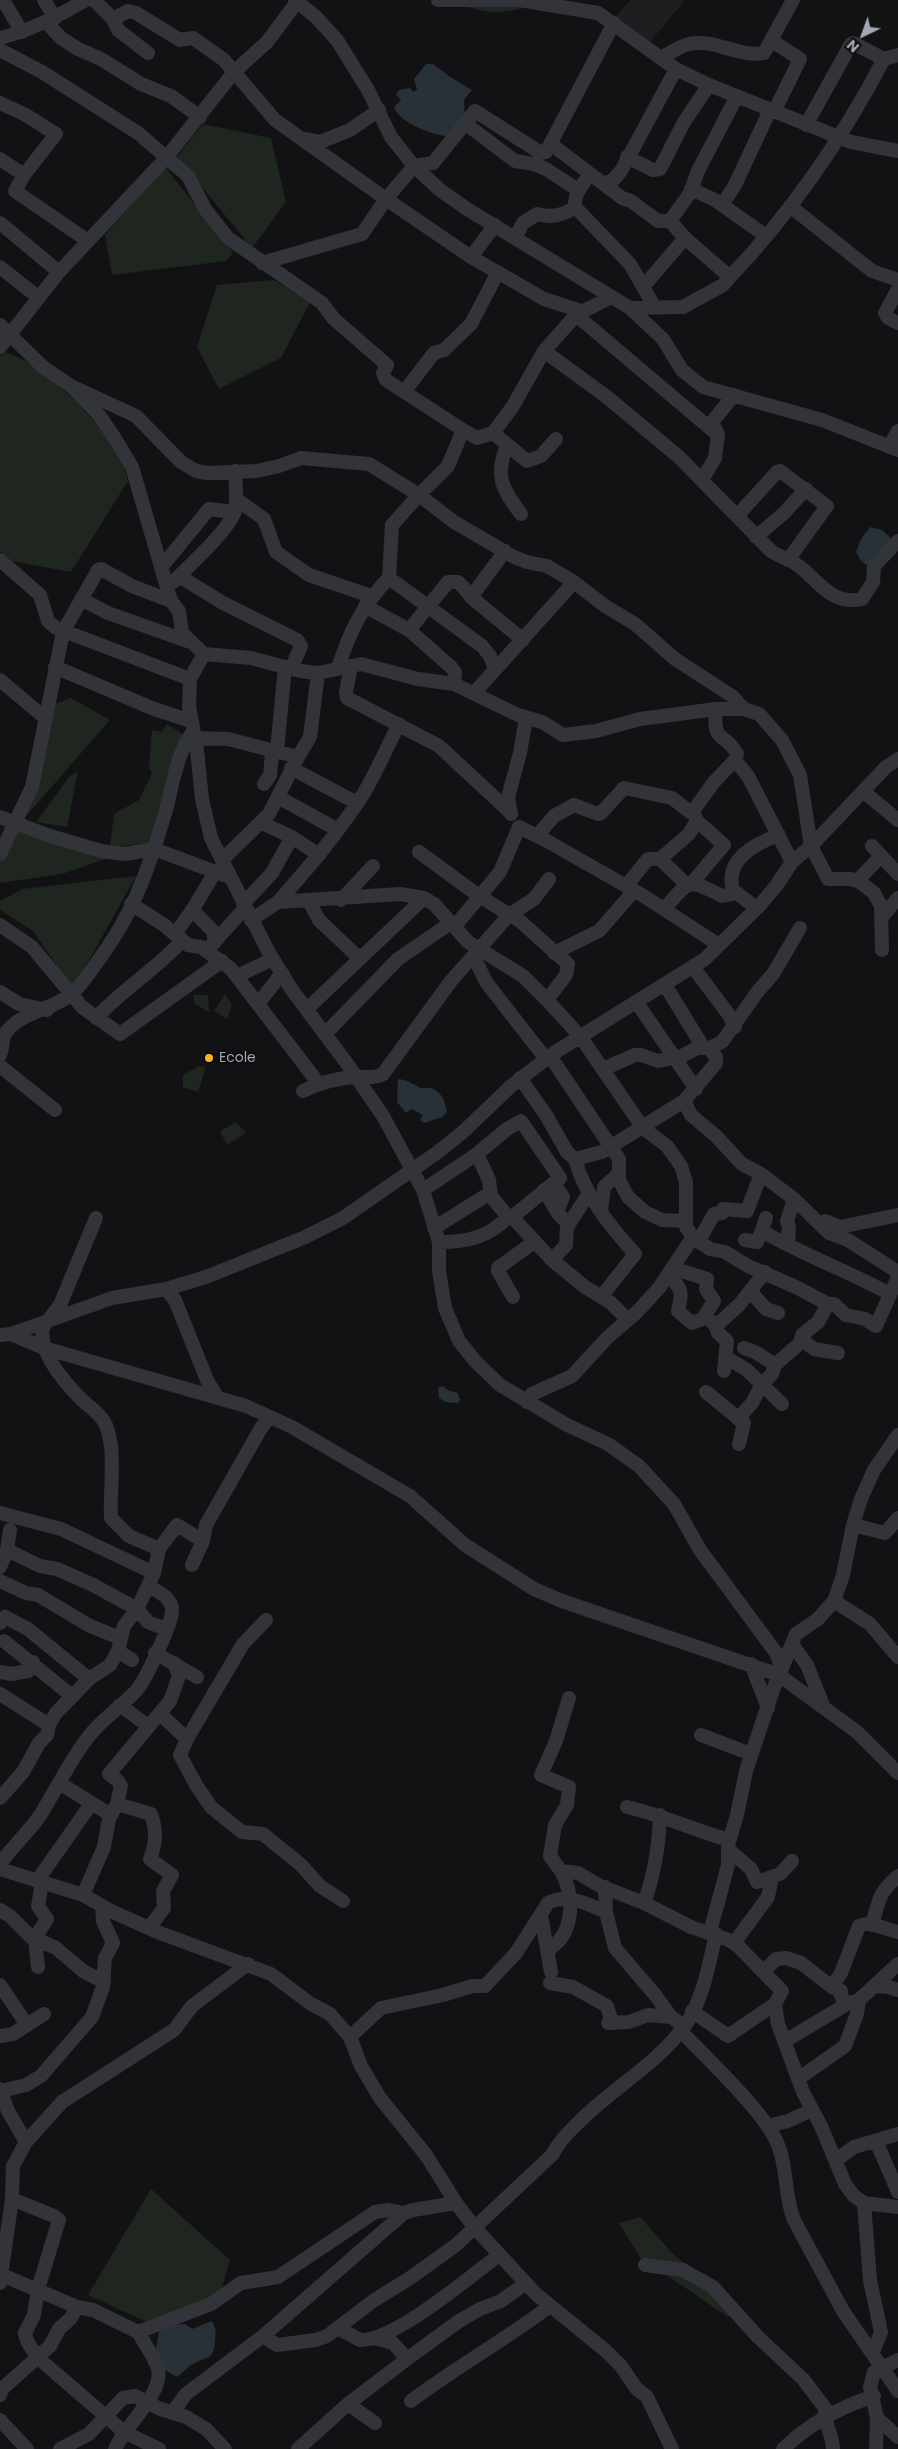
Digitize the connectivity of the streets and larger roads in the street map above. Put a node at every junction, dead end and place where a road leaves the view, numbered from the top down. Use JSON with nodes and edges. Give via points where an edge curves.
{"nodes":[{"id":1,"x":44,"y":0,"type":"edge"},
{"id":2,"x":86,"y":0,"type":"edge"},
{"id":3,"x":94,"y":0,"type":"edge"},
{"id":4,"x":438,"y":0,"type":"edge"},
{"id":5,"x":520,"y":0,"type":"edge"},
{"id":6,"x":793,"y":0,"type":"edge"},
{"id":7,"x":296,"y":1,"type":"edge"},
{"id":8,"x":3,"y":5,"type":"edge"},
{"id":9,"x":113,"y":19,"type":"junction"},
{"id":10,"x":50,"y":20,"type":"junction"},
{"id":11,"x":614,"y":23,"type":"junction"},
{"id":12,"x":22,"y":32,"type":"junction"},
{"id":13,"x":0,"y":38,"type":"edge"},
{"id":14,"x":772,"y":41,"type":"junction"},
{"id":15,"x":0,"y":50,"type":"edge"},
{"id":16,"x":148,"y":53,"type":"dead end"},
{"id":17,"x":898,"y":55,"type":"edge"},
{"id":18,"x":661,"y":58,"type":"junction"},
{"id":19,"x":884,"y":59,"type":"junction"},
{"id":20,"x":676,"y":69,"type":"junction"},
{"id":21,"x":234,"y":72,"type":"junction"},
{"id":22,"x":709,"y":85,"type":"junction"},
{"id":23,"x":737,"y":96,"type":"junction"},
{"id":24,"x":0,"y":103,"type":"edge"},
{"id":25,"x":379,"y":110,"type":"junction"},
{"id":26,"x":772,"y":111,"type":"junction"},
{"id":27,"x":200,"y":117,"type":"junction"},
{"id":28,"x":466,"y":124,"type":"junction"},
{"id":29,"x":806,"y":124,"type":"junction"},
{"id":30,"x":839,"y":137,"type":"junction"},
{"id":31,"x":301,"y":139,"type":"junction"},
{"id":32,"x":898,"y":151,"type":"edge"},
{"id":33,"x":542,"y":154,"type":"junction"},
{"id":34,"x":627,"y":156,"type":"junction"},
{"id":35,"x":166,"y":158,"type":"junction"},
{"id":36,"x":0,"y":159,"type":"edge"},
{"id":37,"x":414,"y":166,"type":"junction"},
{"id":38,"x":24,"y":174,"type":"junction"},
{"id":39,"x":590,"y":174,"type":"junction"},
{"id":40,"x":605,"y":183,"type":"junction"},
{"id":41,"x":691,"y":189,"type":"junction"},
{"id":42,"x":578,"y":190,"type":"junction"},
{"id":43,"x":386,"y":200,"type":"junction"},
{"id":44,"x":722,"y":205,"type":"junction"},
{"id":45,"x":790,"y":206,"type":"junction"},
{"id":46,"x":574,"y":207,"type":"junction"},
{"id":47,"x":670,"y":221,"type":"junction"},
{"id":48,"x":0,"y":223,"type":"edge"},
{"id":49,"x":495,"y":226,"type":"junction"},
{"id":50,"x":766,"y":236,"type":"junction"},
{"id":51,"x":515,"y":238,"type":"junction"},
{"id":52,"x":684,"y":238,"type":"junction"},
{"id":53,"x":88,"y":241,"type":"junction"},
{"id":54,"x":471,"y":257,"type":"junction"},
{"id":55,"x":262,"y":263,"type":"junction"},
{"id":56,"x":0,"y":267,"type":"edge"},
{"id":57,"x":59,"y":272,"type":"junction"},
{"id":58,"x":498,"y":272,"type":"junction"},
{"id":59,"x":730,"y":277,"type":"junction"},
{"id":60,"x":898,"y":280,"type":"edge"},
{"id":61,"x":643,"y":287,"type":"junction"},
{"id":62,"x":898,"y":289,"type":"edge"},
{"id":63,"x":611,"y":297,"type":"junction"},
{"id":64,"x":39,"y":298,"type":"junction"},
{"id":65,"x":654,"y":306,"type":"junction"},
{"id":66,"x":630,"y":308,"type":"junction"},
{"id":67,"x":578,"y":313,"type":"junction"},
{"id":68,"x":898,"y":323,"type":"edge"},
{"id":69,"x":0,"y":325,"type":"edge"},
{"id":70,"x":11,"y":335,"type":"junction"},
{"id":71,"x":0,"y":347,"type":"edge"},
{"id":72,"x":544,"y":351,"type":"junction"},
{"id":73,"x":72,"y":386,"type":"junction"},
{"id":74,"x":404,"y":392,"type":"junction"},
{"id":75,"x":734,"y":395,"type":"junction"},
{"id":76,"x":463,"y":430,"type":"junction"},
{"id":77,"x":898,"y":431,"type":"edge"},
{"id":78,"x":493,"y":434,"type":"junction"},
{"id":79,"x":718,"y":435,"type":"junction"},
{"id":80,"x":556,"y":439,"type":"dead end"},
{"id":81,"x":507,"y":446,"type":"junction"},
{"id":82,"x":894,"y":448,"type":"edge"},
{"id":83,"x":235,"y":471,"type":"junction"},
{"id":84,"x":702,"y":480,"type":"junction"},
{"id":85,"x":806,"y":489,"type":"junction"},
{"id":86,"x":419,"y":495,"type":"junction"},
{"id":87,"x":235,"y":505,"type":"junction"},
{"id":88,"x":521,"y":514,"type":"dead end"},
{"id":89,"x":736,"y":516,"type":"junction"},
{"id":90,"x":756,"y":537,"type":"junction"},
{"id":91,"x":898,"y":541,"type":"edge"},
{"id":92,"x":505,"y":551,"type":"junction"},
{"id":93,"x":0,"y":560,"type":"edge"},
{"id":94,"x":788,"y":560,"type":"junction"},
{"id":95,"x":163,"y":565,"type":"junction"},
{"id":96,"x":179,"y":576,"type":"junction"},
{"id":97,"x":389,"y":578,"type":"junction"},
{"id":98,"x":574,"y":582,"type":"junction"},
{"id":99,"x":169,"y":594,"type":"junction"},
{"id":100,"x":471,"y":597,"type":"junction"},
{"id":101,"x":81,"y":599,"type":"junction"},
{"id":102,"x":368,"y":601,"type":"junction"},
{"id":103,"x":428,"y":606,"type":"junction"},
{"id":104,"x":409,"y":630,"type":"junction"},
{"id":105,"x":63,"y":632,"type":"junction"},
{"id":106,"x":523,"y":640,"type":"junction"},
{"id":107,"x":191,"y":642,"type":"junction"},
{"id":108,"x":204,"y":654,"type":"junction"},
{"id":109,"x":55,"y":667,"type":"junction"},
{"id":110,"x":344,"y":667,"type":"junction"},
{"id":111,"x":288,"y":668,"type":"junction"},
{"id":112,"x":495,"y":669,"type":"junction"},
{"id":113,"x":318,"y":673,"type":"junction"},
{"id":114,"x":190,"y":679,"type":"junction"},
{"id":115,"x":0,"y":680,"type":"edge"},
{"id":116,"x":454,"y":684,"type":"junction"},
{"id":117,"x":475,"y":692,"type":"junction"},
{"id":118,"x":716,"y":709,"type":"junction"},
{"id":119,"x":744,"y":709,"type":"junction"},
{"id":120,"x":44,"y":717,"type":"junction"},
{"id":121,"x":526,"y":718,"type":"junction"},
{"id":122,"x":399,"y":724,"type":"junction"},
{"id":123,"x":193,"y":730,"type":"junction"},
{"id":124,"x":277,"y":751,"type":"junction"},
{"id":125,"x":898,"y":759,"type":"edge"},
{"id":126,"x":735,"y":760,"type":"junction"},
{"id":127,"x":294,"y":763,"type":"junction"},
{"id":128,"x":264,"y":784,"type":"dead end"},
{"id":129,"x":864,"y":792,"type":"junction"},
{"id":130,"x":278,"y":797,"type":"junction"},
{"id":131,"x":357,"y":803,"type":"junction"},
{"id":132,"x":510,"y":812,"type":"junction"},
{"id":133,"x":695,"y":816,"type":"junction"},
{"id":134,"x":0,"y":817,"type":"edge"},
{"id":135,"x":898,"y":820,"type":"edge"},
{"id":136,"x":15,"y":822,"type":"junction"},
{"id":137,"x":262,"y":822,"type":"junction"},
{"id":138,"x":519,"y":827,"type":"junction"},
{"id":139,"x":338,"y":830,"type":"junction"},
{"id":140,"x":780,"y":834,"type":"junction"},
{"id":141,"x":537,"y":836,"type":"junction"},
{"id":142,"x":292,"y":837,"type":"junction"},
{"id":143,"x":811,"y":846,"type":"junction"},
{"id":144,"x":154,"y":849,"type":"junction"},
{"id":145,"x":420,"y":852,"type":"dead end"},
{"id":146,"x":0,"y":854,"type":"edge"},
{"id":147,"x":319,"y":855,"type":"junction"},
{"id":148,"x":660,"y":859,"type":"junction"},
{"id":149,"x":792,"y":862,"type":"junction"},
{"id":150,"x":218,"y":866,"type":"junction"},
{"id":151,"x":373,"y":866,"type":"dead end"},
{"id":152,"x":898,"y":874,"type":"edge"},
{"id":153,"x":549,"y":878,"type":"dead end"},
{"id":154,"x":857,"y":881,"type":"junction"},
{"id":155,"x":689,"y":884,"type":"junction"},
{"id":156,"x":630,"y":888,"type":"junction"},
{"id":157,"x":734,"y":893,"type":"junction"},
{"id":158,"x":479,"y":896,"type":"junction"},
{"id":159,"x":424,"y":898,"type":"junction"},
{"id":160,"x":898,"y":898,"type":"edge"},
{"id":161,"x":340,"y":900,"type":"junction"},
{"id":162,"x":309,"y":901,"type":"junction"},
{"id":163,"x":278,"y":902,"type":"junction"},
{"id":164,"x":131,"y":904,"type":"junction"},
{"id":165,"x":665,"y":908,"type":"junction"},
{"id":166,"x":756,"y":908,"type":"junction"},
{"id":167,"x":192,"y":910,"type":"junction"},
{"id":168,"x":247,"y":911,"type":"junction"},
{"id":169,"x":509,"y":915,"type":"junction"},
{"id":170,"x":881,"y":918,"type":"junction"},
{"id":171,"x":453,"y":924,"type":"junction"},
{"id":172,"x":0,"y":925,"type":"edge"},
{"id":173,"x":800,"y":928,"type":"dead end"},
{"id":174,"x":178,"y":937,"type":"junction"},
{"id":175,"x":719,"y":945,"type":"junction"},
{"id":176,"x":211,"y":946,"type":"junction"},
{"id":177,"x":882,"y":950,"type":"dead end"},
{"id":178,"x":554,"y":953,"type":"junction"},
{"id":179,"x":476,"y":954,"type":"junction"},
{"id":180,"x":273,"y":959,"type":"junction"},
{"id":181,"x":360,"y":959,"type":"junction"},
{"id":182,"x":222,"y":960,"type":"junction"},
{"id":183,"x":693,"y":967,"type":"junction"},
{"id":184,"x":282,"y":974,"type":"junction"},
{"id":185,"x":237,"y":976,"type":"junction"},
{"id":186,"x":666,"y":985,"type":"junction"},
{"id":187,"x":0,"y":992,"type":"edge"},
{"id":188,"x":71,"y":996,"type":"junction"},
{"id":189,"x":547,"y":1000,"type":"junction"},
{"id":190,"x":637,"y":1003,"type":"junction"},
{"id":191,"x":258,"y":1004,"type":"junction"},
{"id":192,"x":307,"y":1009,"type":"junction"},
{"id":193,"x":47,"y":1010,"type":"junction"},
{"id":194,"x":96,"y":1018,"type":"junction"},
{"id":195,"x":734,"y":1027,"type":"junction"},
{"id":196,"x":325,"y":1034,"type":"junction"},
{"id":197,"x":580,"y":1036,"type":"junction"},
{"id":198,"x":706,"y":1048,"type":"junction"},
{"id":199,"x":0,"y":1055,"type":"edge"},
{"id":200,"x":548,"y":1058,"type":"junction"},
{"id":201,"x":673,"y":1058,"type":"junction"},
{"id":202,"x":0,"y":1066,"type":"edge"},
{"id":203,"x":603,"y":1070,"type":"junction"},
{"id":204,"x":357,"y":1076,"type":"junction"},
{"id":205,"x":520,"y":1078,"type":"junction"},
{"id":206,"x":319,"y":1084,"type":"junction"},
{"id":207,"x":696,"y":1089,"type":"junction"},
{"id":208,"x":303,"y":1091,"type":"dead end"},
{"id":209,"x":684,"y":1101,"type":"junction"},
{"id":210,"x":55,"y":1110,"type":"dead end"},
{"id":211,"x":643,"y":1128,"type":"junction"},
{"id":212,"x":609,"y":1148,"type":"junction"},
{"id":213,"x":477,"y":1154,"type":"junction"},
{"id":214,"x":575,"y":1159,"type":"junction"},
{"id":215,"x":413,"y":1171,"type":"junction"},
{"id":216,"x":619,"y":1173,"type":"junction"},
{"id":217,"x":761,"y":1174,"type":"junction"},
{"id":218,"x":549,"y":1187,"type":"junction"},
{"id":219,"x":423,"y":1190,"type":"junction"},
{"id":220,"x":490,"y":1193,"type":"junction"},
{"id":221,"x":589,"y":1193,"type":"junction"},
{"id":222,"x":794,"y":1199,"type":"junction"},
{"id":223,"x":601,"y":1211,"type":"junction"},
{"id":224,"x":809,"y":1213,"type":"junction"},
{"id":225,"x":898,"y":1215,"type":"edge"},
{"id":226,"x":96,"y":1218,"type":"dead end"},
{"id":227,"x":509,"y":1218,"type":"junction"},
{"id":228,"x":686,"y":1221,"type":"junction"},
{"id":229,"x":568,"y":1224,"type":"junction"},
{"id":230,"x":434,"y":1228,"type":"junction"},
{"id":231,"x":695,"y":1240,"type":"junction"},
{"id":232,"x":745,"y":1240,"type":"dead end"},
{"id":233,"x":439,"y":1242,"type":"junction"},
{"id":234,"x":534,"y":1242,"type":"junction"},
{"id":235,"x":788,"y":1245,"type":"junction"},
{"id":236,"x":860,"y":1249,"type":"junction"},
{"id":237,"x":552,"y":1260,"type":"junction"},
{"id":238,"x":670,"y":1272,"type":"junction"},
{"id":239,"x":765,"y":1272,"type":"junction"},
{"id":240,"x":898,"y":1272,"type":"edge"},
{"id":241,"x":851,"y":1273,"type":"junction"},
{"id":242,"x":898,"y":1277,"type":"edge"},
{"id":243,"x":166,"y":1289,"type":"junction"},
{"id":244,"x":750,"y":1292,"type":"junction"},
{"id":245,"x":890,"y":1294,"type":"junction"},
{"id":246,"x":601,"y":1296,"type":"junction"},
{"id":247,"x":513,"y":1297,"type":"dead end"},
{"id":248,"x":828,"y":1304,"type":"junction"},
{"id":249,"x":778,"y":1312,"type":"dead end"},
{"id":250,"x":704,"y":1317,"type":"junction"},
{"id":251,"x":627,"y":1319,"type":"junction"},
{"id":252,"x":46,"y":1322,"type":"junction"},
{"id":253,"x":716,"y":1326,"type":"junction"},
{"id":254,"x":6,"y":1335,"type":"edge"},
{"id":255,"x":801,"y":1339,"type":"junction"},
{"id":256,"x":44,"y":1348,"type":"junction"},
{"id":257,"x":744,"y":1348,"type":"dead end"},
{"id":258,"x":838,"y":1353,"type":"dead end"},
{"id":259,"x":775,"y":1365,"type":"junction"},
{"id":260,"x":762,"y":1384,"type":"junction"},
{"id":261,"x":706,"y":1392,"type":"dead end"},
{"id":262,"x":217,"y":1397,"type":"junction"},
{"id":263,"x":526,"y":1402,"type":"junction"},
{"id":264,"x":782,"y":1404,"type":"dead end"},
{"id":265,"x":270,"y":1417,"type":"junction"},
{"id":266,"x":738,"y":1418,"type":"junction"},
{"id":267,"x":897,"y":1440,"type":"edge"},
{"id":268,"x":739,"y":1444,"type":"dead end"},
{"id":269,"x":0,"y":1513,"type":"edge"},
{"id":270,"x":898,"y":1518,"type":"edge"},
{"id":271,"x":853,"y":1525,"type":"junction"},
{"id":272,"x":10,"y":1530,"type":"dead end"},
{"id":273,"x":203,"y":1541,"type":"junction"},
{"id":274,"x":159,"y":1549,"type":"junction"},
{"id":275,"x":7,"y":1550,"type":"junction"},
{"id":276,"x":192,"y":1565,"type":"dead end"},
{"id":277,"x":0,"y":1567,"type":"edge"},
{"id":278,"x":154,"y":1572,"type":"junction"},
{"id":279,"x":0,"y":1581,"type":"edge"},
{"id":280,"x":148,"y":1586,"type":"junction"},
{"id":281,"x":834,"y":1601,"type":"junction"},
{"id":282,"x":137,"y":1608,"type":"junction"},
{"id":283,"x":266,"y":1620,"type":"dead end"},
{"id":284,"x":0,"y":1623,"type":"edge"},
{"id":285,"x":166,"y":1629,"type":"junction"},
{"id":286,"x":4,"y":1641,"type":"dead end"},
{"id":287,"x":792,"y":1644,"type":"junction"},
{"id":288,"x":119,"y":1645,"type":"junction"},
{"id":289,"x":56,"y":1651,"type":"junction"},
{"id":290,"x":155,"y":1653,"type":"junction"},
{"id":291,"x":898,"y":1657,"type":"edge"},
{"id":292,"x":132,"y":1660,"type":"dead end"},
{"id":293,"x":174,"y":1663,"type":"junction"},
{"id":294,"x":751,"y":1664,"type":"junction"},
{"id":295,"x":36,"y":1665,"type":"junction"},
{"id":296,"x":0,"y":1672,"type":"edge"},
{"id":297,"x":780,"y":1672,"type":"junction"},
{"id":298,"x":197,"y":1677,"type":"dead end"},
{"id":299,"x":89,"y":1679,"type":"junction"},
{"id":300,"x":0,"y":1694,"type":"edge"},
{"id":301,"x":72,"y":1696,"type":"junction"},
{"id":302,"x":569,"y":1698,"type":"dead end"},
{"id":303,"x":120,"y":1705,"type":"junction"},
{"id":304,"x":823,"y":1706,"type":"junction"},
{"id":305,"x":768,"y":1708,"type":"junction"},
{"id":306,"x":160,"y":1714,"type":"junction"},
{"id":307,"x":49,"y":1725,"type":"junction"},
{"id":308,"x":148,"y":1726,"type":"junction"},
{"id":309,"x":700,"y":1735,"type":"dead end"},
{"id":310,"x":187,"y":1739,"type":"junction"},
{"id":311,"x":751,"y":1754,"type":"junction"},
{"id":312,"x":898,"y":1773,"type":"edge"},
{"id":313,"x":59,"y":1782,"type":"junction"},
{"id":314,"x":2,"y":1791,"type":"edge"},
{"id":315,"x":91,"y":1804,"type":"junction"},
{"id":316,"x":627,"y":1807,"type":"dead end"},
{"id":317,"x":114,"y":1809,"type":"junction"},
{"id":318,"x":660,"y":1815,"type":"junction"},
{"id":319,"x":729,"y":1845,"type":"junction"},
{"id":320,"x":792,"y":1861,"type":"dead end"},
{"id":321,"x":0,"y":1864,"type":"edge"},
{"id":322,"x":0,"y":1869,"type":"edge"},
{"id":323,"x":561,"y":1871,"type":"junction"},
{"id":324,"x":898,"y":1876,"type":"edge"},
{"id":325,"x":772,"y":1877,"type":"junction"},
{"id":326,"x":40,"y":1882,"type":"junction"},
{"id":327,"x":605,"y":1887,"type":"junction"},
{"id":328,"x":84,"y":1895,"type":"junction"},
{"id":329,"x":570,"y":1899,"type":"junction"},
{"id":330,"x":343,"y":1901,"type":"dead end"},
{"id":331,"x":644,"y":1903,"type":"junction"},
{"id":332,"x":102,"y":1906,"type":"junction"},
{"id":333,"x":0,"y":1910,"type":"edge"},
{"id":334,"x":606,"y":1912,"type":"junction"},
{"id":335,"x":541,"y":1915,"type":"junction"},
{"id":336,"x":872,"y":1925,"type":"junction"},
{"id":337,"x":149,"y":1928,"type":"junction"},
{"id":338,"x":898,"y":1932,"type":"edge"},
{"id":339,"x":713,"y":1933,"type":"junction"},
{"id":340,"x":35,"y":1938,"type":"junction"},
{"id":341,"x":734,"y":1943,"type":"junction"},
{"id":342,"x":547,"y":1950,"type":"junction"},
{"id":343,"x":248,"y":1964,"type":"junction"},
{"id":344,"x":38,"y":1967,"type":"dead end"},
{"id":345,"x":896,"y":1970,"type":"edge"},
{"id":346,"x":764,"y":1971,"type":"junction"},
{"id":347,"x":104,"y":1982,"type":"junction"},
{"id":348,"x":0,"y":1985,"type":"edge"},
{"id":349,"x":875,"y":1986,"type":"junction"},
{"id":350,"x":832,"y":1987,"type":"junction"},
{"id":351,"x":898,"y":1990,"type":"edge"},
{"id":352,"x":853,"y":2002,"type":"junction"},
{"id":353,"x":775,"y":2004,"type":"junction"},
{"id":354,"x":692,"y":2011,"type":"junction"},
{"id":355,"x":44,"y":2014,"type":"dead end"},
{"id":356,"x":671,"y":2017,"type":"junction"},
{"id":357,"x":27,"y":2025,"type":"junction"},
{"id":358,"x":682,"y":2029,"type":"junction"},
{"id":359,"x":0,"y":2036,"type":"edge"},
{"id":360,"x":350,"y":2037,"type":"junction"},
{"id":361,"x":785,"y":2041,"type":"junction"},
{"id":362,"x":798,"y":2079,"type":"junction"},
{"id":363,"x":0,"y":2090,"type":"edge"},
{"id":364,"x":812,"y":2110,"type":"junction"},
{"id":365,"x":4,"y":2114,"type":"edge"},
{"id":366,"x":767,"y":2126,"type":"junction"},
{"id":367,"x":898,"y":2134,"type":"edge"},
{"id":368,"x":876,"y":2140,"type":"junction"},
{"id":369,"x":26,"y":2142,"type":"junction"},
{"id":370,"x":836,"y":2160,"type":"junction"},
{"id":371,"x":898,"y":2192,"type":"edge"},
{"id":372,"x":12,"y":2199,"type":"junction"},
{"id":373,"x":456,"y":2203,"type":"junction"},
{"id":374,"x":864,"y":2203,"type":"junction"},
{"id":375,"x":898,"y":2207,"type":"edge"},
{"id":376,"x":404,"y":2213,"type":"junction"},
{"id":377,"x":475,"y":2228,"type":"junction"},
{"id":378,"x":499,"y":2255,"type":"junction"},
{"id":379,"x":645,"y":2265,"type":"dead end"},
{"id":380,"x":1,"y":2279,"type":"edge"},
{"id":381,"x":526,"y":2283,"type":"junction"},
{"id":382,"x":38,"y":2289,"type":"junction"},
{"id":383,"x":550,"y":2306,"type":"junction"},
{"id":384,"x":77,"y":2307,"type":"junction"},
{"id":385,"x":338,"y":2328,"type":"junction"},
{"id":386,"x":138,"y":2332,"type":"junction"},
{"id":387,"x":263,"y":2336,"type":"junction"},
{"id":388,"x":374,"y":2338,"type":"junction"},
{"id":389,"x":873,"y":2352,"type":"junction"},
{"id":390,"x":37,"y":2357,"type":"junction"},
{"id":391,"x":407,"y":2359,"type":"junction"},
{"id":392,"x":898,"y":2360,"type":"edge"},
{"id":393,"x":883,"y":2367,"type":"junction"},
{"id":394,"x":898,"y":2391,"type":"edge"},
{"id":395,"x":0,"y":2395,"type":"edge"},
{"id":396,"x":874,"y":2396,"type":"junction"},
{"id":397,"x":411,"y":2401,"type":"dead end"},
{"id":398,"x":147,"y":2402,"type":"junction"},
{"id":399,"x":348,"y":2404,"type":"junction"},
{"id":400,"x":172,"y":2412,"type":"junction"},
{"id":401,"x":107,"y":2417,"type":"junction"},
{"id":402,"x":877,"y":2418,"type":"junction"},
{"id":403,"x":824,"y":2419,"type":"junction"},
{"id":404,"x":0,"y":2420,"type":"edge"},
{"id":405,"x":375,"y":2423,"type":"dead end"},
{"id":406,"x":124,"y":2432,"type":"junction"},
{"id":407,"x":898,"y":2437,"type":"edge"},
{"id":408,"x":27,"y":2449,"type":"edge"},
{"id":409,"x":60,"y":2449,"type":"edge"},
{"id":410,"x":116,"y":2449,"type":"edge"},
{"id":411,"x":159,"y":2449,"type":"edge"},
{"id":412,"x":225,"y":2449,"type":"edge"},
{"id":413,"x":298,"y":2449,"type":"edge"},
{"id":414,"x":672,"y":2449,"type":"edge"},
{"id":415,"x":783,"y":2449,"type":"edge"},
{"id":416,"x":833,"y":2449,"type":"edge"},
{"id":417,"x":876,"y":2449,"type":"edge"}],
"edges":[{"from":1,"to":10,"type":"street"},
{"from":2,"to":10,"type":"street"},
{"from":3,"to":9,"type":"street"},
{"from":4,"to":5,"type":"street"},
{"from":5,"to":11,"type":"street","via":[[598,14]]},
{"from":6,"to":14,"type":"street"},
{"from":7,"to":21,"type":"street","via":[[267,42]]},
{"from":7,"to":25,"type":"street","via":[[337,40]]},
{"from":8,"to":12,"type":"street"},
{"from":9,"to":16,"type":"street","via":[[118,30]]},
{"from":9,"to":21,"type":"street","via":[[128,11],[136,13],[180,40],[193,38],[224,60]]},
{"from":10,"to":12,"type":"street"},
{"from":10,"to":27,"type":"street","via":[[61,38],[141,84],[171,96]]},
{"from":11,"to":18,"type":"street"},
{"from":11,"to":33,"type":"street"},
{"from":12,"to":13,"type":"street"},
{"from":14,"to":18,"type":"street","via":[[764,53],[759,54],[702,43],[689,44]]},
{"from":14,"to":26,"type":"street","via":[[800,59]]},
{"from":15,"to":35,"type":"street","via":[[42,72],[138,133]]},
{"from":17,"to":19,"type":"street"},
{"from":18,"to":20,"type":"street"},
{"from":19,"to":29,"type":"street","via":[[850,44]]},
{"from":19,"to":30,"type":"street"},
{"from":20,"to":22,"type":"street"},
{"from":20,"to":34,"type":"street"},
{"from":21,"to":27,"type":"street"},
{"from":21,"to":31,"type":"street","via":[[275,120]]},
{"from":22,"to":23,"type":"street"},
{"from":22,"to":34,"type":"street","via":[[684,122],[660,169],[653,170]]},
{"from":23,"to":26,"type":"street"},
{"from":23,"to":41,"type":"street"},
{"from":24,"to":38,"type":"street","via":[[56,134]]},
{"from":25,"to":31,"type":"street","via":[[350,130],[320,142]]},
{"from":25,"to":37,"type":"street","via":[[391,137]]},
{"from":26,"to":29,"type":"street"},
{"from":26,"to":44,"type":"street","via":[[735,186]]},
{"from":27,"to":35,"type":"street"},
{"from":28,"to":33,"type":"street","via":[[515,161]]},
{"from":28,"to":33,"type":"street","via":[[475,111]]},
{"from":28,"to":37,"type":"street","via":[[433,163]]},
{"from":29,"to":30,"type":"street"},
{"from":30,"to":32,"type":"street"},
{"from":30,"to":45,"type":"street"},
{"from":31,"to":43,"type":"street"},
{"from":33,"to":39,"type":"street"},
{"from":33,"to":42,"type":"street"},
{"from":34,"to":40,"type":"street","via":[[613,180]]},
{"from":35,"to":53,"type":"street"},
{"from":35,"to":55,"type":"street","via":[[188,176],[205,209],[228,238]]},
{"from":36,"to":38,"type":"street"},
{"from":37,"to":43,"type":"street"},
{"from":37,"to":49,"type":"street","via":[[440,190]]},
{"from":38,"to":53,"type":"street","via":[[15,191]]},
{"from":39,"to":40,"type":"street"},
{"from":39,"to":42,"type":"street"},
{"from":40,"to":47,"type":"street","via":[[658,221]]},
{"from":41,"to":44,"type":"street"},
{"from":41,"to":47,"type":"street"},
{"from":42,"to":46,"type":"street"},
{"from":43,"to":54,"type":"street"},
{"from":43,"to":55,"type":"street","via":[[362,234]]},
{"from":44,"to":50,"type":"street"},
{"from":45,"to":50,"type":"street"},
{"from":45,"to":60,"type":"street","via":[[872,272]]},
{"from":46,"to":51,"type":"street","via":[[566,214],[546,217],[537,214],[523,223]]},
{"from":46,"to":61,"type":"street","via":[[630,264]]},
{"from":47,"to":52,"type":"street"},
{"from":48,"to":57,"type":"street"},
{"from":49,"to":51,"type":"street"},
{"from":49,"to":54,"type":"street"},
{"from":50,"to":59,"type":"street"},
{"from":51,"to":63,"type":"street"},
{"from":52,"to":59,"type":"street"},
{"from":52,"to":61,"type":"street"},
{"from":53,"to":57,"type":"street"},
{"from":54,"to":58,"type":"street"},
{"from":55,"to":74,"type":"street","via":[[322,302],[334,319],[387,365],[386,380]]},
{"from":56,"to":64,"type":"street"},
{"from":57,"to":64,"type":"street"},
{"from":58,"to":67,"type":"street","via":[[544,299]]},
{"from":58,"to":74,"type":"street","via":[[471,324],[444,350],[434,353]]},
{"from":59,"to":65,"type":"street","via":[[723,285],[683,307]]},
{"from":61,"to":65,"type":"street"},
{"from":62,"to":68,"type":"street","via":[[885,313]]},
{"from":63,"to":66,"type":"street"},
{"from":63,"to":67,"type":"street"},
{"from":64,"to":70,"type":"street"},
{"from":65,"to":66,"type":"street"},
{"from":66,"to":75,"type":"street","via":[[663,339],[682,370],[703,387]]},
{"from":67,"to":72,"type":"street"},
{"from":67,"to":79,"type":"street"},
{"from":69,"to":70,"type":"street"},
{"from":70,"to":71,"type":"street"},
{"from":70,"to":73,"type":"street","via":[[43,367]]},
{"from":72,"to":78,"type":"street"},
{"from":72,"to":84,"type":"street","via":[[606,397]]},
{"from":73,"to":83,"type":"street","via":[[136,416],[188,468],[207,472]]},
{"from":73,"to":95,"type":"street","via":[[99,415],[132,467],[147,524]]},
{"from":74,"to":76,"type":"street"},
{"from":75,"to":79,"type":"street","via":[[712,422]]},
{"from":75,"to":82,"type":"street","via":[[822,420]]},
{"from":76,"to":78,"type":"street","via":[[477,438]]},
{"from":76,"to":86,"type":"street","via":[[448,466]]},
{"from":77,"to":82,"type":"street"},
{"from":78,"to":81,"type":"street"},
{"from":79,"to":84,"type":"street","via":[[715,458]]},
{"from":80,"to":81,"type":"street","via":[[541,456],[527,461]]},
{"from":81,"to":88,"type":"street","via":[[500,463],[501,479],[508,497]]},
{"from":83,"to":86,"type":"street","via":[[257,471],[301,458],[369,464]]},
{"from":83,"to":87,"type":"street"},
{"from":84,"to":89,"type":"street"},
{"from":85,"to":89,"type":"street","via":[[777,472]]},
{"from":85,"to":90,"type":"street"},
{"from":85,"to":94,"type":"street","via":[[827,506]]},
{"from":86,"to":92,"type":"street","via":[[454,522]]},
{"from":86,"to":97,"type":"street","via":[[392,525]]},
{"from":87,"to":95,"type":"street","via":[[209,509]]},
{"from":87,"to":96,"type":"street","via":[[207,549]]},
{"from":87,"to":102,"type":"street","via":[[264,519],[276,552],[309,574]]},
{"from":89,"to":90,"type":"street"},
{"from":90,"to":94,"type":"street","via":[[779,557]]},
{"from":91,"to":94,"type":"street","via":[[874,566],[873,582],[859,600],[832,597]]},
{"from":92,"to":98,"type":"street","via":[[526,562],[547,566]]},
{"from":92,"to":100,"type":"street"},
{"from":93,"to":105,"type":"street","via":[[40,595],[48,621]]},
{"from":95,"to":99,"type":"street"},
{"from":96,"to":99,"type":"street"},
{"from":96,"to":111,"type":"street","via":[[223,603],[297,640],[301,646]]},
{"from":97,"to":102,"type":"street"},
{"from":97,"to":103,"type":"street"},
{"from":98,"to":106,"type":"street"},
{"from":98,"to":119,"type":"street","via":[[635,624],[675,659],[732,696]]},
{"from":99,"to":101,"type":"street","via":[[132,586],[99,569]]},
{"from":99,"to":107,"type":"street","via":[[179,611],[182,633]]},
{"from":100,"to":103,"type":"street","via":[[458,582],[448,582]]},
{"from":100,"to":106,"type":"street"},
{"from":101,"to":105,"type":"street"},
{"from":101,"to":107,"type":"street","via":[[108,613]]},
{"from":102,"to":104,"type":"street"},
{"from":102,"to":110,"type":"street","via":[[346,644]]},
{"from":103,"to":104,"type":"street"},
{"from":103,"to":112,"type":"street","via":[[482,646]]},
{"from":104,"to":116,"type":"street","via":[[451,667],[455,672]]},
{"from":105,"to":109,"type":"street"},
{"from":105,"to":114,"type":"street"},
{"from":106,"to":112,"type":"street"},
{"from":107,"to":108,"type":"street"},
{"from":108,"to":111,"type":"street","via":[[251,658]]},
{"from":108,"to":114,"type":"street"},
{"from":109,"to":120,"type":"street"},
{"from":109,"to":123,"type":"street","via":[[154,709]]},
{"from":110,"to":113,"type":"street"},
{"from":110,"to":116,"type":"street","via":[[361,664]]},
{"from":110,"to":122,"type":"street","via":[[347,698]]},
{"from":111,"to":113,"type":"street"},
{"from":111,"to":124,"type":"street"},
{"from":112,"to":117,"type":"street"},
{"from":113,"to":127,"type":"street","via":[[310,737]]},
{"from":114,"to":123,"type":"street","via":[[188,706]]},
{"from":115,"to":120,"type":"street"},
{"from":116,"to":117,"type":"street"},
{"from":117,"to":121,"type":"street"},
{"from":118,"to":119,"type":"street"},
{"from":118,"to":121,"type":"street","via":[[640,718],[574,736],[563,735],[542,722]]},
{"from":118,"to":126,"type":"street","via":[[714,726],[721,738],[735,750]]},
{"from":119,"to":143,"type":"street","via":[[759,714],[782,740],[800,775]]},
{"from":120,"to":136,"type":"street","via":[[32,786]]},
{"from":121,"to":132,"type":"street","via":[[508,797]]},
{"from":122,"to":131,"type":"street"},
{"from":122,"to":132,"type":"street","via":[[448,752]]},
{"from":123,"to":124,"type":"street"},
{"from":123,"to":144,"type":"street","via":[[187,740]]},
{"from":123,"to":150,"type":"street","via":[[206,817]]},
{"from":124,"to":127,"type":"street"},
{"from":124,"to":128,"type":"street","via":[[272,754],[270,775]]},
{"from":125,"to":129,"type":"street","via":[[886,767]]},
{"from":126,"to":133,"type":"street","via":[[714,782]]},
{"from":126,"to":140,"type":"street","via":[[748,776]]},
{"from":127,"to":130,"type":"street"},
{"from":127,"to":131,"type":"street"},
{"from":129,"to":135,"type":"street"},
{"from":129,"to":143,"type":"street"},
{"from":130,"to":137,"type":"street"},
{"from":130,"to":139,"type":"street"},
{"from":131,"to":139,"type":"street"},
{"from":132,"to":138,"type":"street"},
{"from":133,"to":141,"type":"street","via":[[672,798],[624,788],[601,813],[574,805],[554,816]]},
{"from":133,"to":148,"type":"street","via":[[689,834]]},
{"from":133,"to":155,"type":"street","via":[[724,846]]},
{"from":134,"to":136,"type":"street"},
{"from":136,"to":144,"type":"street","via":[[101,851],[125,854]]},
{"from":136,"to":146,"type":"street"},
{"from":137,"to":142,"type":"street"},
{"from":137,"to":150,"type":"street"},
{"from":138,"to":141,"type":"street"},
{"from":138,"to":158,"type":"street","via":[[500,872]]},
{"from":139,"to":147,"type":"street"},
{"from":140,"to":149,"type":"street"},
{"from":140,"to":157,"type":"street","via":[[755,844],[732,870],[730,883]]},
{"from":141,"to":156,"type":"street"},
{"from":142,"to":147,"type":"street"},
{"from":142,"to":168,"type":"street"},
{"from":143,"to":149,"type":"street"},
{"from":143,"to":154,"type":"street","via":[[828,879]]},
{"from":144,"to":150,"type":"street"},
{"from":144,"to":164,"type":"street"},
{"from":145,"to":158,"type":"street"},
{"from":147,"to":163,"type":"street"},
{"from":148,"to":155,"type":"street"},
{"from":148,"to":156,"type":"street","via":[[648,859]]},
{"from":149,"to":166,"type":"street"},
{"from":150,"to":167,"type":"street"},
{"from":150,"to":168,"type":"street","via":[[229,877]]},
{"from":151,"to":161,"type":"street"},
{"from":152,"to":154,"type":"street","via":[[876,851]]},
{"from":153,"to":169,"type":"street","via":[[534,899]]},
{"from":154,"to":170,"type":"street","via":[[879,900]]},
{"from":155,"to":157,"type":"street","via":[[701,884],[722,896]]},
{"from":155,"to":165,"type":"street"},
{"from":156,"to":165,"type":"street"},
{"from":156,"to":178,"type":"street","via":[[599,931]]},
{"from":157,"to":166,"type":"street"},
{"from":158,"to":169,"type":"street"},
{"from":158,"to":171,"type":"street"},
{"from":159,"to":161,"type":"street","via":[[400,894]]},
{"from":159,"to":171,"type":"street"},
{"from":159,"to":181,"type":"street"},
{"from":160,"to":170,"type":"street"},
{"from":161,"to":162,"type":"street"},
{"from":162,"to":163,"type":"street"},
{"from":162,"to":181,"type":"street","via":[[319,920]]},
{"from":163,"to":168,"type":"street"},
{"from":164,"to":174,"type":"street"},
{"from":164,"to":188,"type":"street","via":[[113,939]]},
{"from":165,"to":175,"type":"street"},
{"from":166,"to":175,"type":"street"},
{"from":167,"to":174,"type":"street"},
{"from":167,"to":176,"type":"street","via":[[213,931]]},
{"from":168,"to":176,"type":"street"},
{"from":168,"to":180,"type":"street"},
{"from":169,"to":178,"type":"street","via":[[538,935]]},
{"from":169,"to":179,"type":"street"},
{"from":170,"to":177,"type":"street"},
{"from":171,"to":179,"type":"street"},
{"from":171,"to":196,"type":"street","via":[[398,959]]},
{"from":172,"to":188,"type":"street","via":[[32,947]]},
{"from":173,"to":195,"type":"street","via":[[773,974]]},
{"from":174,"to":176,"type":"street"},
{"from":174,"to":194,"type":"street","via":[[159,965]]},
{"from":175,"to":183,"type":"street"},
{"from":176,"to":182,"type":"street"},
{"from":178,"to":189,"type":"street","via":[[568,964],[566,975]]},
{"from":179,"to":189,"type":"street","via":[[523,976]]},
{"from":179,"to":200,"type":"street","via":[[486,982]]},
{"from":179,"to":204,"type":"street","via":[[451,981],[383,1074],[379,1077]]},
{"from":180,"to":184,"type":"street"},
{"from":180,"to":185,"type":"street"},
{"from":181,"to":192,"type":"street"},
{"from":182,"to":185,"type":"street"},
{"from":182,"to":194,"type":"street","via":[[120,1034]]},
{"from":183,"to":186,"type":"street"},
{"from":183,"to":195,"type":"street","via":[[729,1015]]},
{"from":184,"to":191,"type":"street"},
{"from":184,"to":192,"type":"street"},
{"from":185,"to":191,"type":"street"},
{"from":186,"to":190,"type":"street"},
{"from":186,"to":198,"type":"street"},
{"from":187,"to":193,"type":"street","via":[[19,1004]]},
{"from":188,"to":193,"type":"street"},
{"from":188,"to":194,"type":"street"},
{"from":189,"to":197,"type":"street"},
{"from":190,"to":197,"type":"street"},
{"from":190,"to":201,"type":"street"},
{"from":191,"to":206,"type":"street"},
{"from":192,"to":196,"type":"street"},
{"from":193,"to":199,"type":"street","via":[[12,1023],[4,1036]]},
{"from":195,"to":198,"type":"street","via":[[722,1042]]},
{"from":196,"to":204,"type":"street"},
{"from":197,"to":200,"type":"street"},
{"from":197,"to":203,"type":"street"},
{"from":198,"to":201,"type":"street"},
{"from":198,"to":207,"type":"street","via":[[716,1057],[716,1064]]},
{"from":200,"to":205,"type":"street"},
{"from":200,"to":212,"type":"street","via":[[604,1135]]},
{"from":201,"to":203,"type":"street","via":[[658,1061],[636,1055]]},
{"from":201,"to":207,"type":"street"},
{"from":202,"to":210,"type":"street"},
{"from":203,"to":211,"type":"street"},
{"from":204,"to":206,"type":"street"},
{"from":204,"to":215,"type":"street"},
{"from":205,"to":214,"type":"street","via":[[567,1152]]},
{"from":205,"to":215,"type":"street","via":[[464,1131]]},
{"from":206,"to":208,"type":"street"},
{"from":207,"to":209,"type":"street"},
{"from":209,"to":211,"type":"street"},
{"from":209,"to":217,"type":"street","via":[[691,1115],[742,1164]]},
{"from":211,"to":212,"type":"street"},
{"from":211,"to":228,"type":"street","via":[[667,1146],[681,1166],[686,1182]]},
{"from":212,"to":214,"type":"street"},
{"from":212,"to":216,"type":"street","via":[[619,1159]]},
{"from":213,"to":218,"type":"street","via":[[507,1129],[523,1122],[560,1174],[560,1178]]},
{"from":213,"to":219,"type":"street"},
{"from":213,"to":220,"type":"street","via":[[489,1180]]},
{"from":214,"to":221,"type":"street"},
{"from":215,"to":219,"type":"street"},
{"from":215,"to":243,"type":"street","via":[[334,1224],[206,1277]]},
{"from":216,"to":223,"type":"street","via":[[604,1187]]},
{"from":216,"to":228,"type":"street","via":[[628,1197],[645,1212],[662,1220]]},
{"from":217,"to":222,"type":"street"},
{"from":217,"to":231,"type":"street","via":[[746,1211],[723,1209],[722,1213],[714,1214]]},
{"from":218,"to":227,"type":"street"},
{"from":218,"to":229,"type":"street","via":[[563,1197],[557,1212]]},
{"from":219,"to":230,"type":"street"},
{"from":220,"to":227,"type":"street"},
{"from":220,"to":230,"type":"street"},
{"from":221,"to":223,"type":"street"},
{"from":221,"to":229,"type":"street"},
{"from":222,"to":224,"type":"street"},
{"from":222,"to":235,"type":"street","via":[[787,1221]]},
{"from":223,"to":246,"type":"street","via":[[635,1254]]},
{"from":224,"to":225,"type":"street","via":[[840,1227]]},
{"from":224,"to":236,"type":"street","via":[[829,1233]]},
{"from":226,"to":252,"type":"street","via":[[64,1297]]},
{"from":227,"to":233,"type":"street","via":[[486,1235],[457,1242]]},
{"from":227,"to":234,"type":"street"},
{"from":228,"to":231,"type":"street","via":[[686,1227]]},
{"from":229,"to":237,"type":"street","via":[[566,1245]]},
{"from":230,"to":233,"type":"street"},
{"from":231,"to":238,"type":"street"},
{"from":231,"to":239,"type":"street"},
{"from":232,"to":235,"type":"street","via":[[757,1242],[764,1224]]},
{"from":233,"to":263,"type":"street","via":[[439,1272],[445,1308],[458,1341],[500,1384]]},
{"from":234,"to":237,"type":"street"},
{"from":234,"to":247,"type":"street","via":[[498,1268]]},
{"from":235,"to":241,"type":"street"},
{"from":236,"to":240,"type":"street"},
{"from":236,"to":241,"type":"street"},
{"from":237,"to":246,"type":"street"},
{"from":238,"to":250,"type":"street","via":[[682,1294],[678,1311],[681,1316],[692,1323]]},
{"from":238,"to":250,"type":"street","via":[[707,1279],[706,1289],[714,1301]]},
{"from":238,"to":251,"type":"street","via":[[636,1313]]},
{"from":239,"to":244,"type":"street"},
{"from":239,"to":248,"type":"street"},
{"from":241,"to":245,"type":"street"},
{"from":242,"to":245,"type":"street"},
{"from":243,"to":252,"type":"street","via":[[112,1298]]},
{"from":243,"to":262,"type":"street","via":[[175,1300]]},
{"from":244,"to":249,"type":"street","via":[[766,1308]]},
{"from":244,"to":253,"type":"street"},
{"from":245,"to":248,"type":"street","via":[[876,1326]]},
{"from":246,"to":251,"type":"street"},
{"from":248,"to":255,"type":"street","via":[[818,1322]]},
{"from":250,"to":253,"type":"street"},
{"from":251,"to":263,"type":"street","via":[[572,1376],[532,1394]]},
{"from":252,"to":254,"type":"street"},
{"from":252,"to":256,"type":"street","via":[[42,1332]]},
{"from":253,"to":260,"type":"street","via":[[727,1342],[728,1366]]},
{"from":254,"to":256,"type":"street"},
{"from":255,"to":258,"type":"street","via":[[814,1349]]},
{"from":255,"to":259,"type":"street"},
{"from":256,"to":262,"type":"street"},
{"from":256,"to":274,"type":"street","via":[[79,1397],[104,1420],[112,1451],[111,1518],[129,1536]]},
{"from":257,"to":259,"type":"street"},
{"from":259,"to":260,"type":"street","via":[[772,1374]]},
{"from":260,"to":264,"type":"street"},
{"from":260,"to":266,"type":"street","via":[[752,1403]]},
{"from":261,"to":266,"type":"street"},
{"from":262,"to":265,"type":"street"},
{"from":263,"to":297,"type":"street","via":[[608,1444],[639,1466],[674,1504],[700,1550],[776,1654]]},
{"from":265,"to":273,"type":"street","via":[[206,1525]]},
{"from":265,"to":294,"type":"street","via":[[410,1496],[465,1545],[534,1589]]},
{"from":266,"to":268,"type":"street","via":[[744,1424]]},
{"from":267,"to":271,"type":"street","via":[[874,1470]]},
{"from":269,"to":278,"type":"street","via":[[61,1529]]},
{"from":270,"to":271,"type":"street","via":[[886,1533]]},
{"from":271,"to":281,"type":"street"},
{"from":272,"to":275,"type":"street"},
{"from":273,"to":274,"type":"street","via":[[177,1525]]},
{"from":273,"to":276,"type":"street"},
{"from":274,"to":278,"type":"street"},
{"from":275,"to":277,"type":"street"},
{"from":275,"to":282,"type":"street","via":[[40,1566],[57,1569],[94,1585]]},
{"from":278,"to":280,"type":"street"},
{"from":279,"to":288,"type":"street","via":[[38,1595]]},
{"from":280,"to":282,"type":"street"},
{"from":280,"to":285,"type":"street","via":[[170,1601],[172,1611]]},
{"from":281,"to":287,"type":"street","via":[[818,1619],[796,1634]]},
{"from":281,"to":291,"type":"street","via":[[870,1624]]},
{"from":282,"to":285,"type":"street","via":[[148,1622]]},
{"from":282,"to":288,"type":"street","via":[[124,1626]]},
{"from":283,"to":310,"type":"street","via":[[243,1644]]},
{"from":284,"to":289,"type":"street","via":[[5,1617],[28,1628]]},
{"from":285,"to":290,"type":"street"},
{"from":286,"to":295,"type":"street"},
{"from":287,"to":297,"type":"street"},
{"from":287,"to":304,"type":"street","via":[[807,1665]]},
{"from":288,"to":292,"type":"street"},
{"from":288,"to":299,"type":"street","via":[[110,1665]]},
{"from":289,"to":295,"type":"street"},
{"from":289,"to":299,"type":"street"},
{"from":290,"to":293,"type":"street"},
{"from":290,"to":303,"type":"street","via":[[139,1688]]},
{"from":293,"to":298,"type":"street"},
{"from":293,"to":306,"type":"street","via":[[179,1676],[170,1701]]},
{"from":294,"to":297,"type":"street"},
{"from":294,"to":305,"type":"street"},
{"from":295,"to":296,"type":"street","via":[[28,1671]]},
{"from":295,"to":301,"type":"street"},
{"from":297,"to":304,"type":"street"},
{"from":297,"to":305,"type":"street"},
{"from":299,"to":301,"type":"street"},
{"from":300,"to":307,"type":"street"},
{"from":301,"to":307,"type":"street"},
{"from":302,"to":323,"type":"street","via":[[541,1775],[569,1787],[566,1805],[555,1825],[550,1856]]},
{"from":303,"to":308,"type":"street"},
{"from":303,"to":313,"type":"street","via":[[89,1736]]},
{"from":304,"to":312,"type":"street","via":[[857,1732]]},
{"from":305,"to":311,"type":"street"},
{"from":306,"to":308,"type":"street"},
{"from":306,"to":310,"type":"street"},
{"from":307,"to":314,"type":"street","via":[[47,1735],[18,1779]]},
{"from":308,"to":317,"type":"street","via":[[109,1774],[121,1785]]},
{"from":309,"to":311,"type":"street"},
{"from":310,"to":330,"type":"street","via":[[180,1755],[211,1807],[242,1832],[263,1834],[301,1865],[320,1886]]},
{"from":311,"to":319,"type":"street"},
{"from":313,"to":315,"type":"street"},
{"from":313,"to":321,"type":"street","via":[[40,1816]]},
{"from":315,"to":317,"type":"street"},
{"from":315,"to":326,"type":"street"},
{"from":316,"to":318,"type":"street"},
{"from":317,"to":328,"type":"street","via":[[104,1847]]},
{"from":317,"to":337,"type":"street","via":[[151,1814],[156,1831],[150,1859],[172,1875],[164,1891],[164,1908]]},
{"from":318,"to":319,"type":"street"},
{"from":318,"to":331,"type":"street","via":[[654,1877]]},
{"from":319,"to":325,"type":"street","via":[[751,1869],[758,1882]]},
{"from":319,"to":339,"type":"street","via":[[728,1865]]},
{"from":320,"to":325,"type":"street","via":[[780,1874]]},
{"from":322,"to":326,"type":"street"},
{"from":323,"to":327,"type":"street","via":[[578,1873]]},
{"from":323,"to":329,"type":"street"},
{"from":324,"to":336,"type":"street","via":[[877,1903]]},
{"from":325,"to":341,"type":"street","via":[[768,1897]]},
{"from":326,"to":328,"type":"street"},
{"from":326,"to":340,"type":"street","via":[[38,1906],[47,1919]]},
{"from":327,"to":331,"type":"street"},
{"from":327,"to":334,"type":"street"},
{"from":328,"to":332,"type":"street"},
{"from":329,"to":334,"type":"street"},
{"from":329,"to":335,"type":"street","via":[[556,1899],[548,1903]]},
{"from":329,"to":342,"type":"street","via":[[567,1930],[558,1944]]},
{"from":331,"to":339,"type":"street"},
{"from":332,"to":337,"type":"street"},
{"from":332,"to":347,"type":"street","via":[[103,1921],[113,1943],[104,1958]]},
{"from":333,"to":340,"type":"street"},
{"from":334,"to":356,"type":"street","via":[[615,1948]]},
{"from":335,"to":342,"type":"street"},
{"from":335,"to":360,"type":"street","via":[[516,1953],[485,1986],[472,1986],[381,2008]]},
{"from":336,"to":338,"type":"street"},
{"from":336,"to":350,"type":"street","via":[[859,1926],[841,1973]]},
{"from":337,"to":343,"type":"street"},
{"from":339,"to":341,"type":"street"},
{"from":339,"to":354,"type":"street","via":[[704,1980]]},
{"from":340,"to":344,"type":"street"},
{"from":340,"to":347,"type":"street","via":[[56,1948],[83,1971]]},
{"from":341,"to":346,"type":"street"},
{"from":342,"to":356,"type":"street","via":[[551,1978],[607,2006],[610,2023],[629,2022],[648,2015]]},
{"from":343,"to":360,"type":"street","via":[[276,1977],[330,2014]]},
{"from":343,"to":369,"type":"street","via":[[192,2006],[174,2030],[62,2102]]},
{"from":345,"to":349,"type":"street"},
{"from":346,"to":350,"type":"street","via":[[776,1959],[792,1960],[801,1963]]},
{"from":346,"to":353,"type":"street","via":[[782,1991]]},
{"from":347,"to":363,"type":"street","via":[[94,2015],[46,2071],[26,2084]]},
{"from":348,"to":357,"type":"street"},
{"from":349,"to":351,"type":"street"},
{"from":349,"to":352,"type":"street"},
{"from":350,"to":352,"type":"street"},
{"from":352,"to":361,"type":"street"},
{"from":352,"to":362,"type":"street","via":[[858,2014],[845,2046]]},
{"from":353,"to":354,"type":"street","via":[[728,2036]]},
{"from":353,"to":361,"type":"street"},
{"from":354,"to":358,"type":"street"},
{"from":355,"to":357,"type":"street"},
{"from":356,"to":358,"type":"street"},
{"from":357,"to":359,"type":"street","via":[[12,2034]]},
{"from":358,"to":366,"type":"street"},
{"from":358,"to":377,"type":"street","via":[[594,2106],[558,2142],[552,2155]]},
{"from":360,"to":373,"type":"street","via":[[361,2066],[380,2098],[426,2155]]},
{"from":361,"to":362,"type":"street"},
{"from":362,"to":364,"type":"street"},
{"from":363,"to":365,"type":"street"},
{"from":364,"to":366,"type":"street"},
{"from":364,"to":370,"type":"street"},
{"from":365,"to":369,"type":"street"},
{"from":366,"to":389,"type":"street","via":[[778,2143],[788,2206],[794,2220],[843,2311]]},
{"from":367,"to":368,"type":"street"},
{"from":368,"to":370,"type":"street","via":[[854,2147]]},
{"from":368,"to":371,"type":"street"},
{"from":369,"to":372,"type":"street","via":[[14,2166]]},
{"from":370,"to":374,"type":"street","via":[[845,2184]]},
{"from":372,"to":380,"type":"street"},
{"from":372,"to":382,"type":"street","via":[[59,2220]]},
{"from":373,"to":376,"type":"street"},
{"from":373,"to":377,"type":"street"},
{"from":374,"to":375,"type":"street"},
{"from":374,"to":389,"type":"street","via":[[870,2280],[881,2332]]},
{"from":376,"to":386,"type":"street","via":[[389,2210],[371,2214],[278,2277],[241,2283],[211,2304]]},
{"from":376,"to":387,"type":"street"},
{"from":377,"to":378,"type":"street"},
{"from":377,"to":385,"type":"street","via":[[456,2245]]},
{"from":378,"to":381,"type":"street"},
{"from":378,"to":388,"type":"street","via":[[414,2317]]},
{"from":379,"to":403,"type":"street","via":[[683,2270],[713,2287],[803,2379],[825,2408]]},
{"from":380,"to":382,"type":"street"},
{"from":381,"to":383,"type":"street"},
{"from":381,"to":391,"type":"street","via":[[501,2301],[459,2321]]},
{"from":382,"to":384,"type":"street"},
{"from":382,"to":390,"type":"street","via":[[34,2315],[25,2333]]},
{"from":383,"to":397,"type":"street"},
{"from":383,"to":414,"type":"street","via":[[621,2366],[636,2388],[647,2397]]},
{"from":384,"to":386,"type":"street","via":[[93,2310]]},
{"from":384,"to":390,"type":"street","via":[[50,2346]]},
{"from":385,"to":387,"type":"street","via":[[316,2340],[277,2345]]},
{"from":385,"to":388,"type":"street","via":[[360,2340]]},
{"from":386,"to":398,"type":"street","via":[[158,2369],[157,2385]]},
{"from":387,"to":400,"type":"street","via":[[186,2394]]},
{"from":388,"to":391,"type":"street","via":[[393,2343]]},
{"from":389,"to":393,"type":"street"},
{"from":390,"to":395,"type":"street","via":[[3,2388]]},
{"from":390,"to":401,"type":"street"},
{"from":391,"to":399,"type":"street"},
{"from":392,"to":393,"type":"street"},
{"from":393,"to":394,"type":"street"},
{"from":393,"to":396,"type":"street","via":[[874,2372],[870,2387]]},
{"from":396,"to":402,"type":"street"},
{"from":396,"to":403,"type":"street","via":[[850,2403]]},
{"from":398,"to":400,"type":"street"},
{"from":398,"to":401,"type":"street","via":[[135,2396],[123,2398]]},
{"from":398,"to":406,"type":"street"},
{"from":399,"to":405,"type":"street"},
{"from":399,"to":413,"type":"street"},
{"from":400,"to":412,"type":"street","via":[[206,2429]]},
{"from":401,"to":406,"type":"street"},
{"from":401,"to":409,"type":"street","via":[[89,2434]]},
{"from":402,"to":407,"type":"street"},
{"from":402,"to":417,"type":"street"},
{"from":403,"to":415,"type":"street","via":[[811,2425]]},
{"from":403,"to":416,"type":"street"},
{"from":404,"to":408,"type":"street"},
{"from":406,"to":410,"type":"street"},
{"from":406,"to":411,"type":"street"}]}
